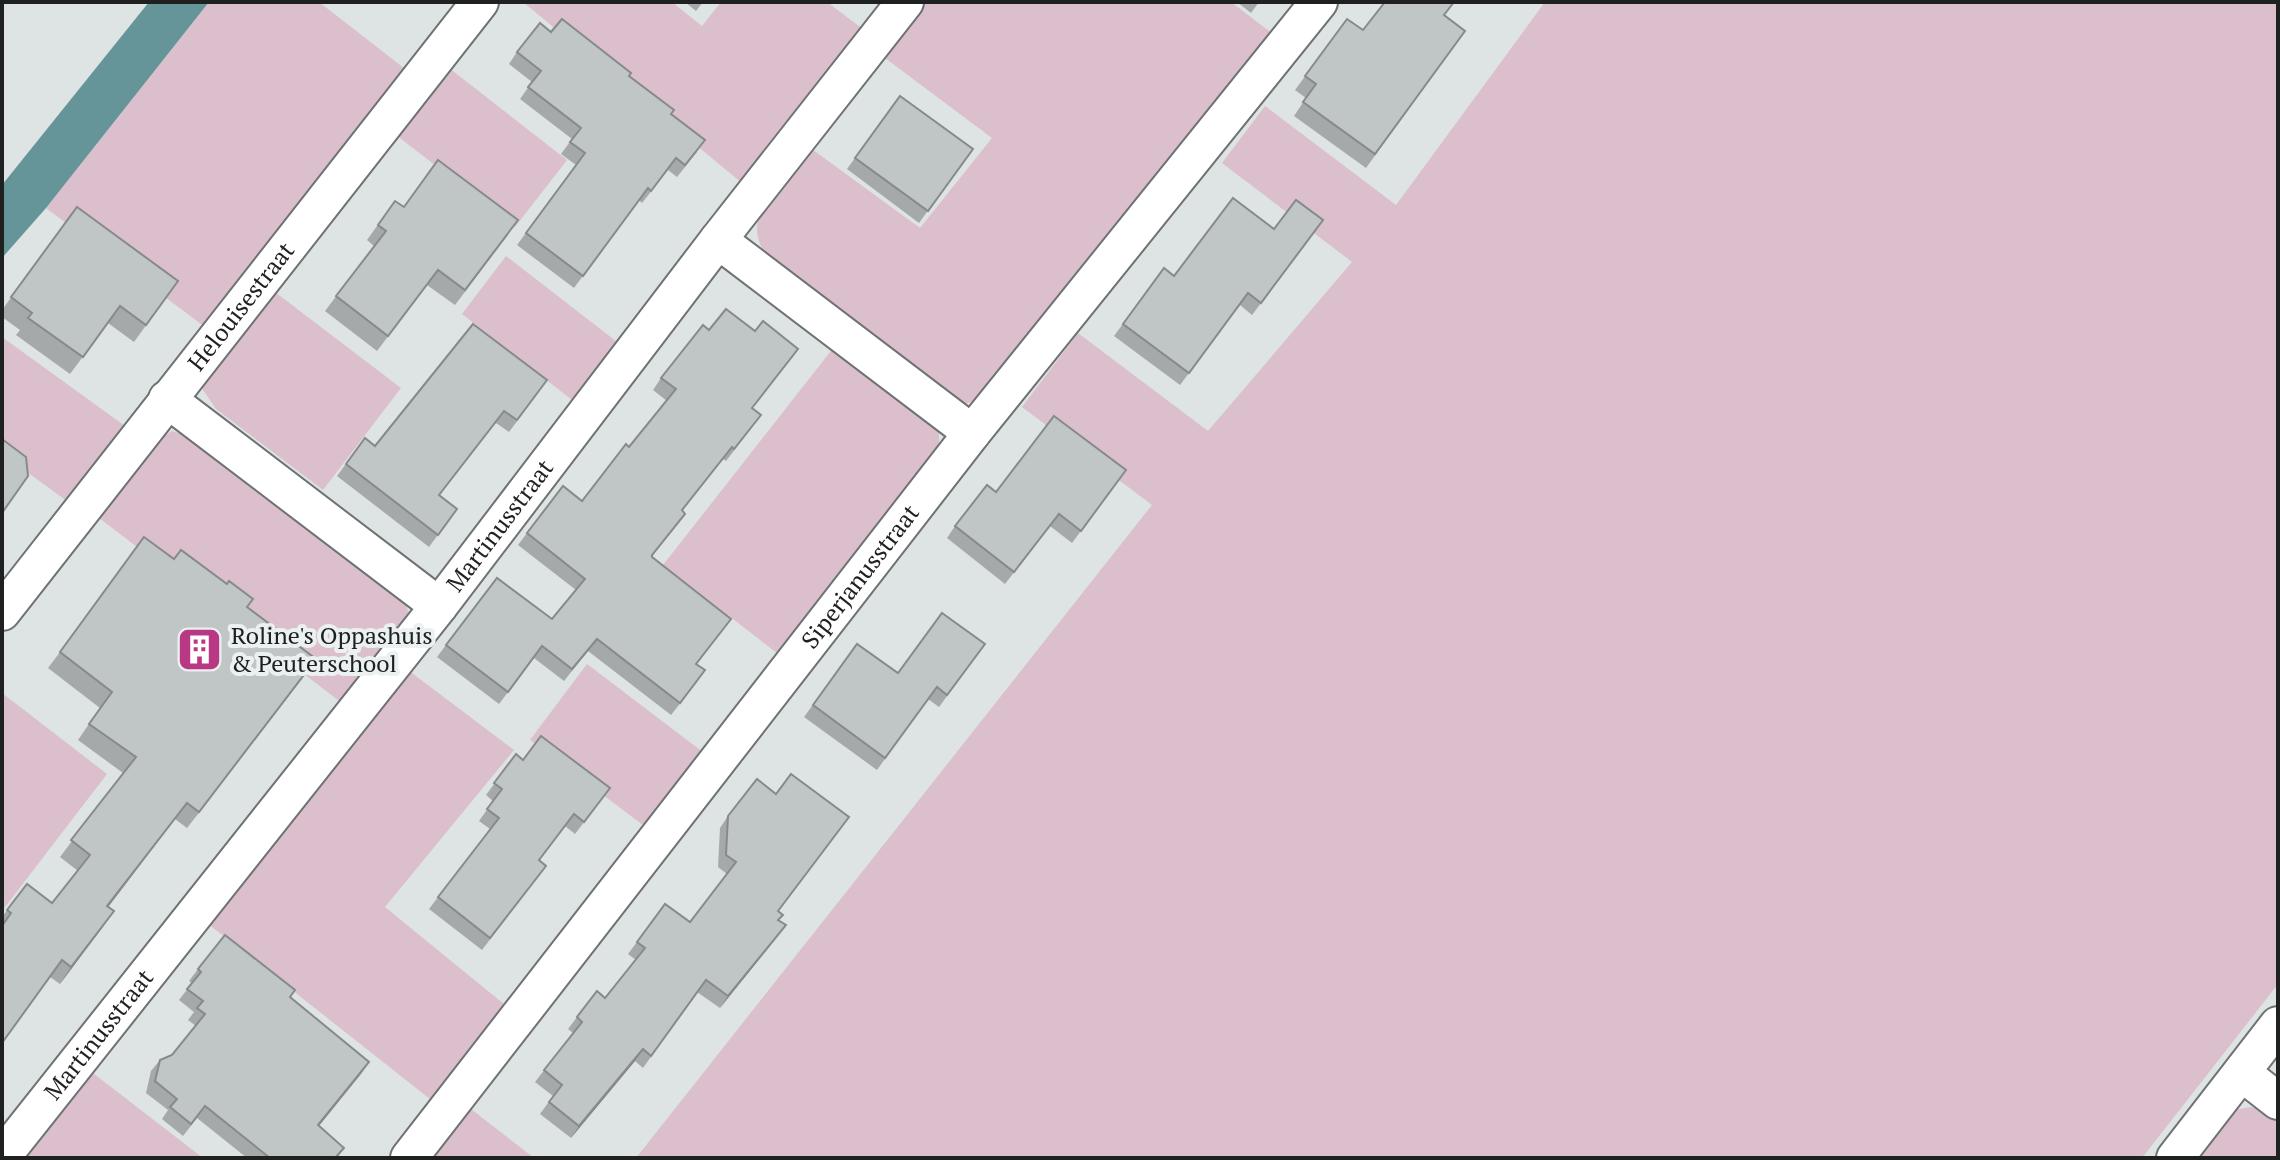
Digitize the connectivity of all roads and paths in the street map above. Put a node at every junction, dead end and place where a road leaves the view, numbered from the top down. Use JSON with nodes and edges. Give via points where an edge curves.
{"nodes":[{"id":1,"x":480,"y":2,"type":"edge"},
{"id":2,"x":905,"y":2,"type":"edge"},
{"id":3,"x":1319,"y":2,"type":"edge"},
{"id":4,"x":718,"y":240,"type":"junction"},
{"id":5,"x":167,"y":399,"type":"junction"},
{"id":6,"x":972,"y":433,"type":"junction"},
{"id":7,"x":439,"y":606,"type":"junction"},
{"id":8,"x":2,"y":612,"type":"edge"},
{"id":9,"x":2278,"y":1025,"type":"edge"},
{"id":10,"x":2242,"y":1073,"type":"junction"},
{"id":11,"x":2278,"y":1101,"type":"edge"},
{"id":12,"x":2,"y":1157,"type":"edge"},
{"id":13,"x":409,"y":1158,"type":"edge"},
{"id":14,"x":2175,"y":1158,"type":"edge"}],
"edges":[{"from":1,"to":5,"type":"street","name":"Helouisestraat"},
{"from":2,"to":4,"type":"street","name":"Martinusstraat"},
{"from":3,"to":6,"type":"street","name":"Siperjanusstraat"},
{"from":4,"to":6,"type":"street"},
{"from":4,"to":7,"type":"street","name":"Martinusstraat"},
{"from":5,"to":7,"type":"street"},
{"from":5,"to":8,"type":"street","name":"Helouisestraat"},
{"from":6,"to":13,"type":"street","name":"Siperjanusstraat"},
{"from":7,"to":12,"type":"street","name":"Martinusstraat"},
{"from":9,"to":10,"type":"street"},
{"from":10,"to":11,"type":"street"},
{"from":10,"to":14,"type":"street"}]}
